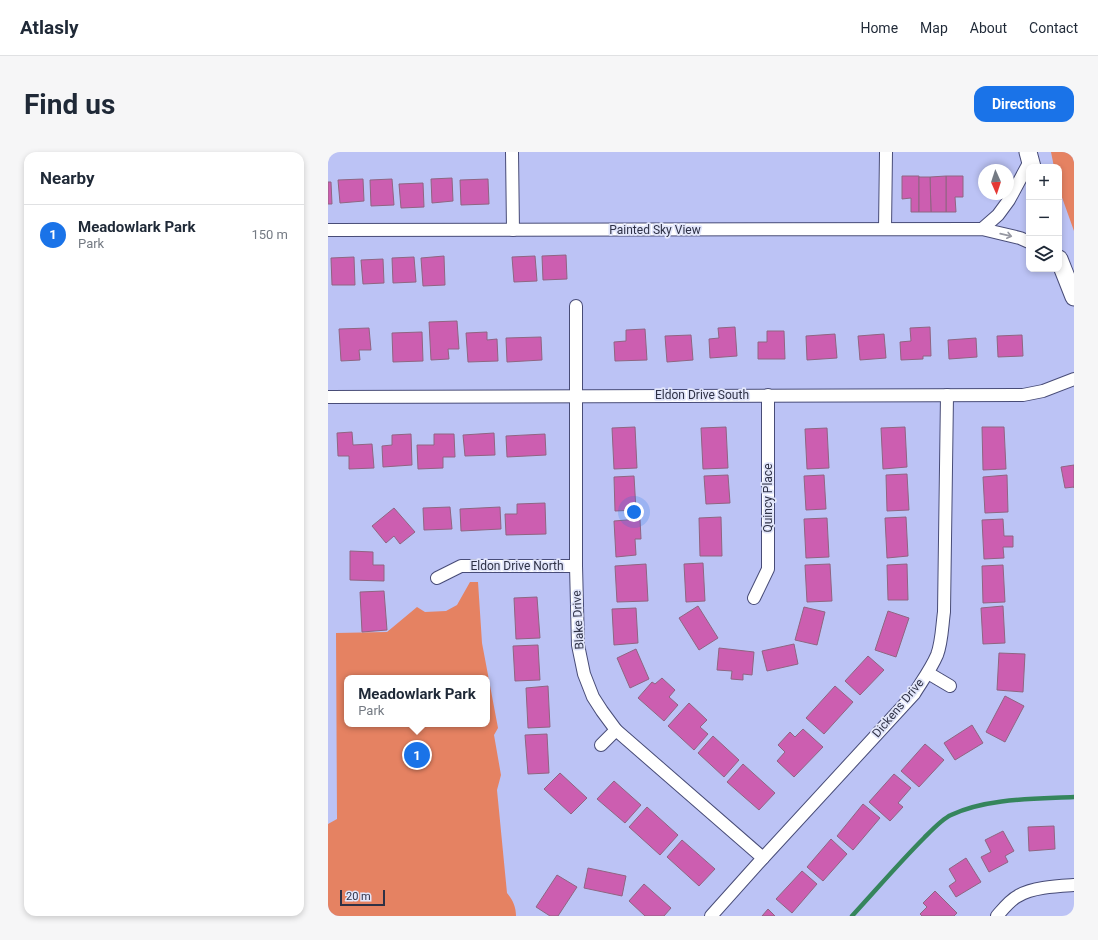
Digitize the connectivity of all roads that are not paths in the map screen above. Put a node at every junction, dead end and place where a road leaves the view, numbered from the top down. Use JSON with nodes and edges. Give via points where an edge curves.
{"nodes":[{"id":1,"x":512,"y":152,"type":"edge"},
{"id":2,"x":886,"y":152,"type":"edge"},
{"id":3,"x":1030,"y":160,"type":"edge"},
{"id":4,"x":885,"y":229,"type":"junction"},
{"id":5,"x":982,"y":229,"type":"junction"},
{"id":6,"x":328,"y":230,"type":"edge"},
{"id":7,"x":513,"y":230,"type":"junction"},
{"id":8,"x":1026,"y":241,"type":"edge"},
{"id":9,"x":1062,"y":267,"type":"edge"},
{"id":10,"x":1074,"y":297,"type":"edge"},
{"id":11,"x":576,"y":306,"type":"dead end"},
{"id":12,"x":1074,"y":379,"type":"edge"},
{"id":13,"x":947,"y":394,"type":"junction"},
{"id":14,"x":768,"y":395,"type":"junction"},
{"id":15,"x":577,"y":396,"type":"junction"},
{"id":16,"x":328,"y":397,"type":"edge"},
{"id":17,"x":576,"y":566,"type":"junction"},
{"id":18,"x":437,"y":578,"type":"dead end"},
{"id":19,"x":754,"y":598,"type":"dead end"},
{"id":20,"x":928,"y":673,"type":"junction"},
{"id":21,"x":950,"y":686,"type":"dead end"},
{"id":22,"x":616,"y":730,"type":"junction"},
{"id":23,"x":601,"y":745,"type":"dead end"},
{"id":24,"x":763,"y":858,"type":"junction"},
{"id":25,"x":1074,"y":885,"type":"edge"},
{"id":26,"x":712,"y":916,"type":"edge"},
{"id":27,"x":997,"y":916,"type":"edge"}],
"edges":[{"from":1,"to":7,"type":"street"},
{"from":2,"to":4,"type":"street"},
{"from":3,"to":5,"type":"street","via":[[1009,200],[998,215]]},
{"from":4,"to":5,"type":"street","name":"Painted Sky View"},
{"from":4,"to":7,"type":"street","name":"Painted Sky View"},
{"from":5,"to":8,"type":"street","name":"Painted Sky View","one_way":true},
{"from":6,"to":7,"type":"street","name":"Painted Sky View"},
{"from":9,"to":10,"type":"main road"},
{"from":11,"to":15,"type":"street","name":"Blake Drive"},
{"from":12,"to":13,"type":"street","name":"Eldon Drive South","via":[[1043,391],[1023,395]]},
{"from":13,"to":14,"type":"street","name":"Eldon Drive South"},
{"from":13,"to":20,"type":"street","name":"Dickens Drive","via":[[944,612],[937,655]]},
{"from":14,"to":15,"type":"street","name":"Eldon Drive South"},
{"from":14,"to":19,"type":"street","name":"Quincy Place","via":[[768,569]]},
{"from":15,"to":16,"type":"street","name":"Eldon Drive South"},
{"from":15,"to":17,"type":"street","name":"Blake Drive"},
{"from":17,"to":18,"type":"street","name":"Eldon Drive North","via":[[461,566]]},
{"from":17,"to":22,"type":"street","name":"Blake Drive","via":[[578,645],[584,674],[593,697]]},
{"from":20,"to":21,"type":"street"},
{"from":20,"to":24,"type":"street","name":"Dickens Drive","via":[[914,694]]},
{"from":22,"to":23,"type":"street"},
{"from":22,"to":24,"type":"street","name":"Blake Drive"},
{"from":24,"to":26,"type":"street","name":"Dickens Drive"},
{"from":25,"to":27,"type":"street","via":[[1036,889],[1018,896]]}]}
